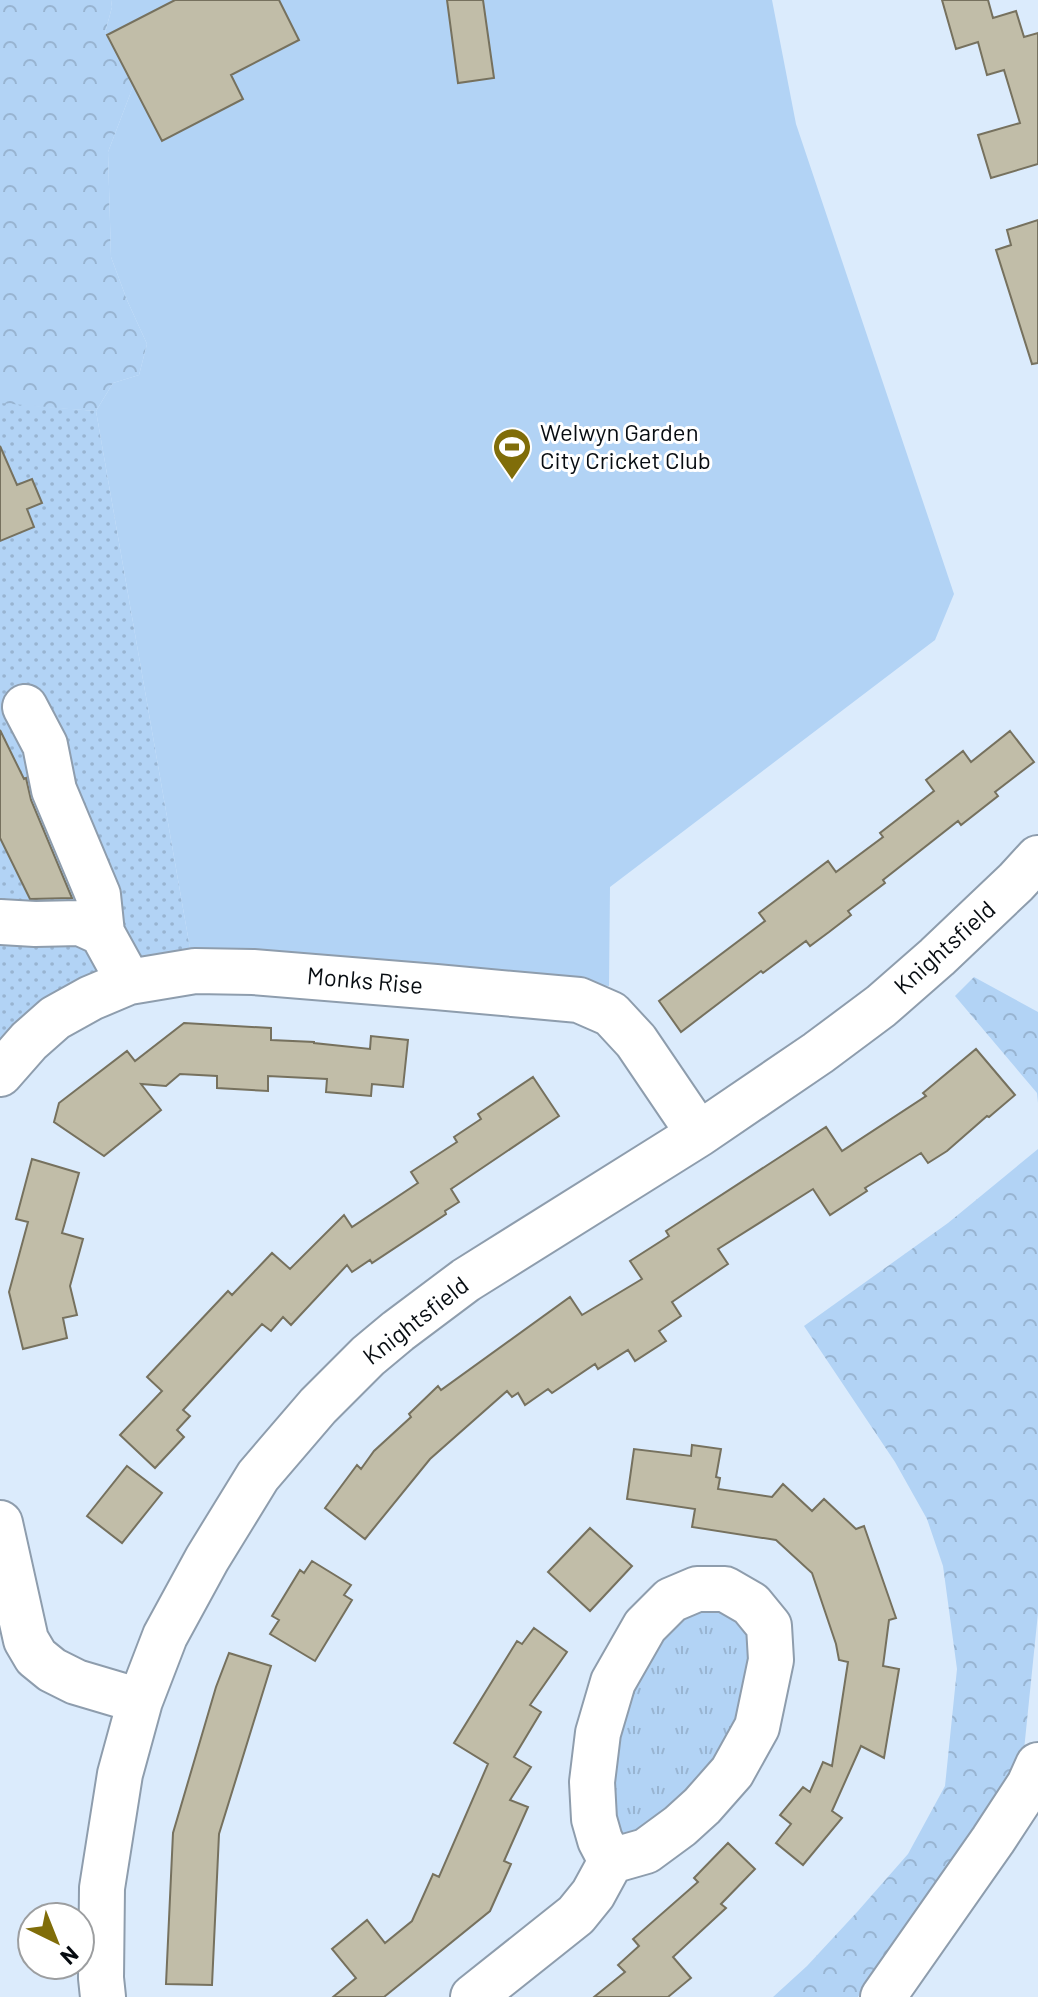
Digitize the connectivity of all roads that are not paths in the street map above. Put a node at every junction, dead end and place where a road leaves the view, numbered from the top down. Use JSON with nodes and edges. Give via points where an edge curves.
{"nodes":[{"id":1,"x":25,"y":707,"type":"dead end"},
{"id":2,"x":1031,"y":881,"type":"edge"},
{"id":3,"x":0,"y":922,"type":"edge"},
{"id":4,"x":102,"y":933,"type":"junction"},
{"id":5,"x":129,"y":982,"type":"junction"},
{"id":6,"x":0,"y":1074,"type":"edge"},
{"id":7,"x":699,"y":1134,"type":"junction"},
{"id":8,"x":0,"y":1523,"type":"edge"},
{"id":9,"x":13,"y":1646,"type":"edge"},
{"id":10,"x":140,"y":1701,"type":"junction"},
{"id":11,"x":1038,"y":1765,"type":"edge"},
{"id":12,"x":611,"y":1861,"type":"junction"},
{"id":13,"x":103,"y":1997,"type":"edge"},
{"id":14,"x":473,"y":1997,"type":"edge"},
{"id":15,"x":883,"y":1997,"type":"edge"}],
"edges":[{"from":1,"to":4,"type":"street","via":[[45,745],[54,790],[98,895]]},
{"from":2,"to":7,"type":"street","name":"Knightsfield","via":[[881,1006]]},
{"from":3,"to":4,"type":"street","via":[[80,923]]},
{"from":4,"to":5,"type":"street"},
{"from":5,"to":6,"type":"street","name":"Monks Rise","via":[[55,1018]]},
{"from":5,"to":7,"type":"street","name":"Monks Rise","via":[[195,971],[253,972],[579,1000],[611,1014],[636,1041]]},
{"from":7,"to":10,"type":"street","name":"Knightsfield","via":[[466,1280],[388,1339],[318,1406],[258,1476],[207,1559],[165,1636]]},
{"from":8,"to":9,"type":"street"},
{"from":9,"to":10,"type":"street","via":[[76,1682]]},
{"from":10,"to":13,"type":"street","name":"Knightsfield","via":[[120,1774],[102,1888]]},
{"from":11,"to":15,"type":"street","via":[[993,1840]]},
{"from":12,"to":12,"type":"street","via":[[646,1851],[702,1806],[732,1772],[757,1727],[771,1660],[769,1626],[751,1604],[725,1589],[697,1589],[671,1600],[645,1626],[613,1682],[598,1733],[592,1782],[594,1819]]},
{"from":12,"to":14,"type":"street","via":[[576,1915]]}]}
